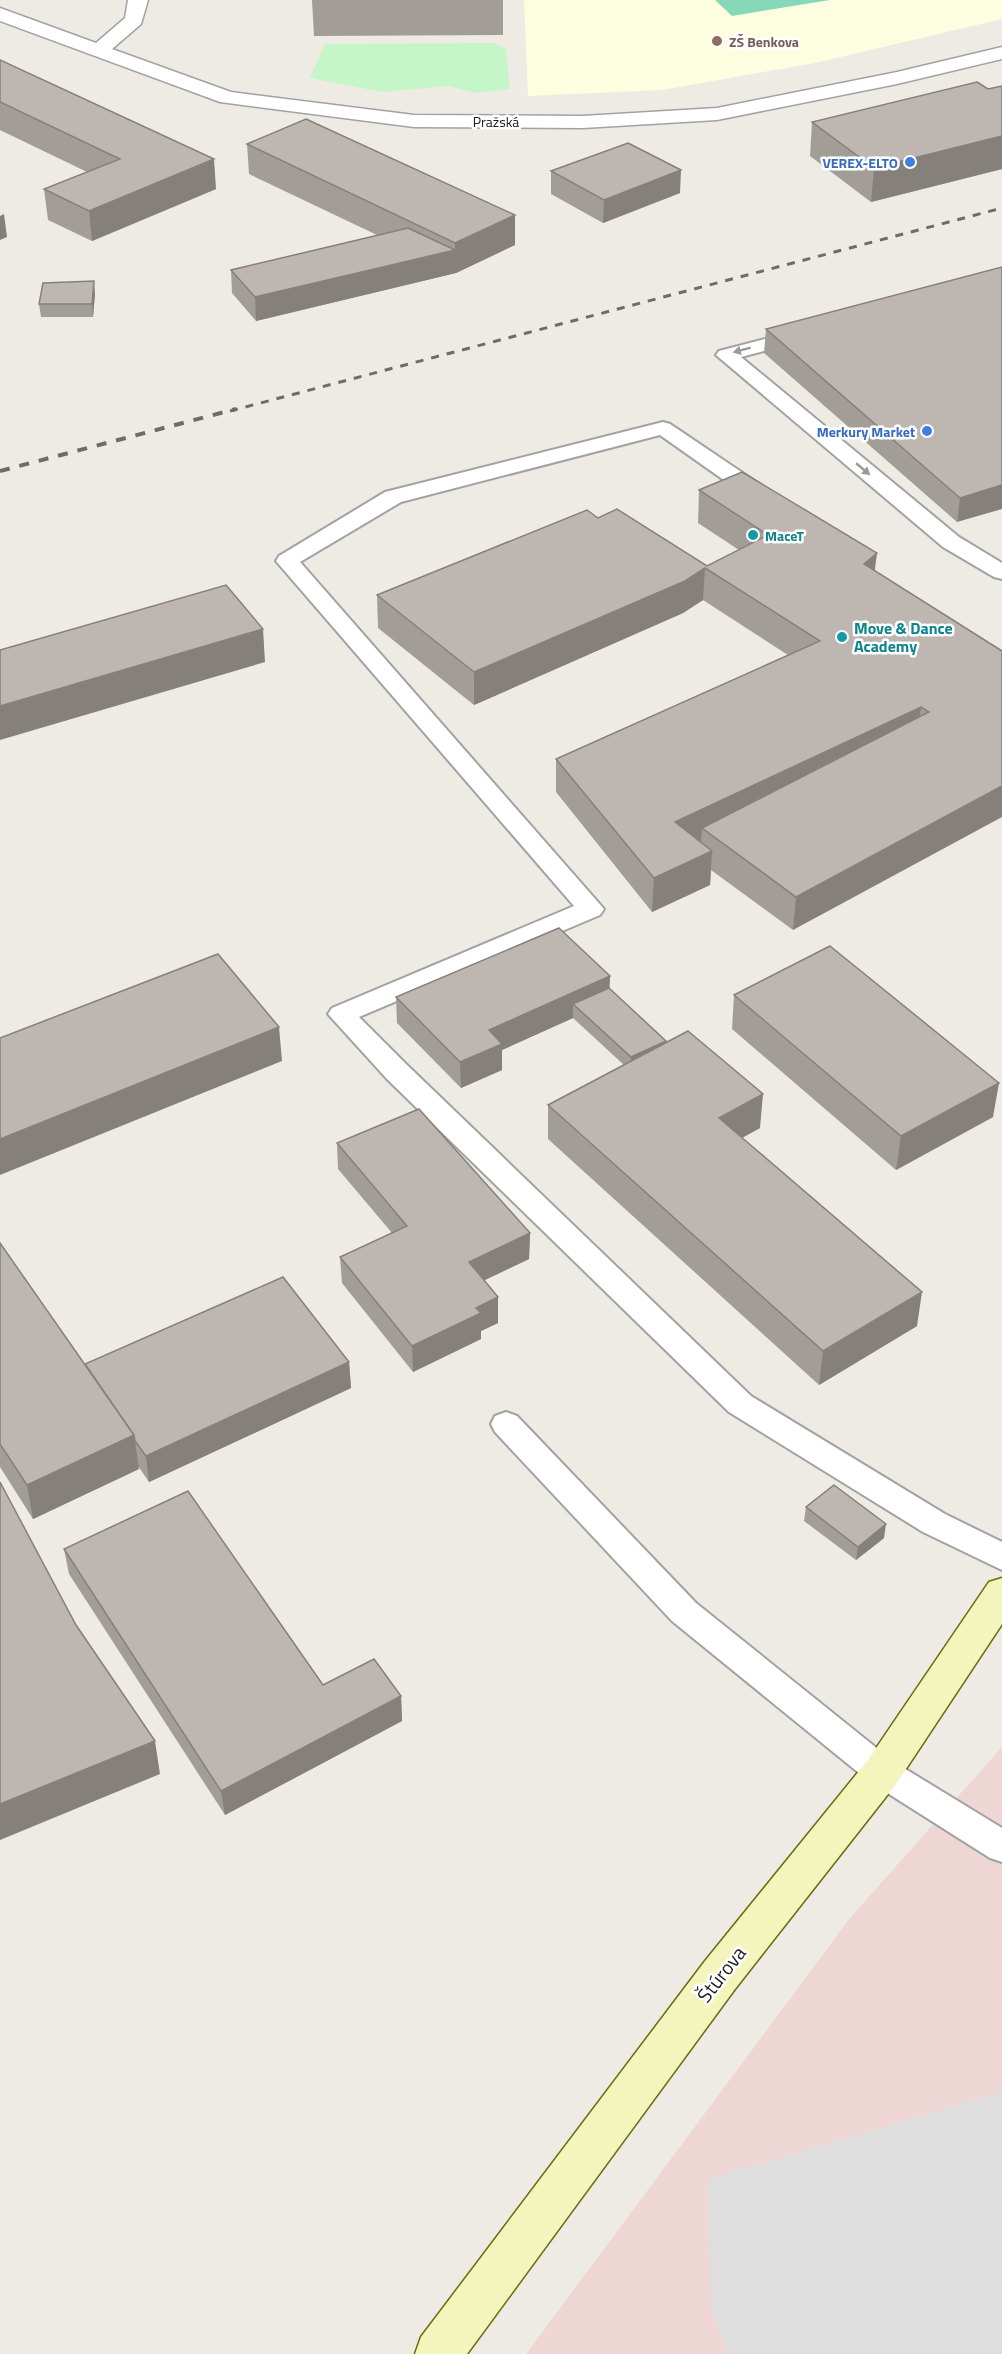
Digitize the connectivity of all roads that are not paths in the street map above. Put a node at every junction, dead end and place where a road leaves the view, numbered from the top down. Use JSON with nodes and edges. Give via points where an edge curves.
{"nodes":[{"id":1,"x":138,"y":0,"type":"edge"},
{"id":2,"x":0,"y":14,"type":"edge"},
{"id":3,"x":98,"y":51,"type":"junction"},
{"id":4,"x":1002,"y":53,"type":"edge"},
{"id":5,"x":818,"y":331,"type":"edge"},
{"id":6,"x":779,"y":508,"type":"edge"},
{"id":7,"x":1002,"y":572,"type":"edge"},
{"id":8,"x":506,"y":1425,"type":"dead end"},
{"id":9,"x":1002,"y":1557,"type":"edge"},
{"id":10,"x":1002,"y":1593,"type":"edge"},
{"id":11,"x":882,"y":1772,"type":"junction"},
{"id":12,"x":1002,"y":1847,"type":"edge"},
{"id":13,"x":438,"y":2354,"type":"edge"}],
"edges":[{"from":1,"to":3,"type":"street","via":[[134,20]]},
{"from":2,"to":3,"type":"street","name":"Pražská"},
{"from":3,"to":4,"type":"street","name":"Pražská","via":[[226,98],[414,121],[572,122],[717,114]]},
{"from":5,"to":7,"type":"lane","one_way":true,"via":[[726,355],[951,543]]},
{"from":6,"to":9,"type":"lane","via":[[663,428],[393,497],[286,561],[591,909],[341,1014],[740,1404],[934,1523]]},
{"from":8,"to":11,"type":"lane","via":[[684,1612]]},
{"from":10,"to":11,"type":"street","name":"Štúrova"},
{"from":11,"to":12,"type":"lane"},
{"from":11,"to":13,"type":"street","name":"Štúrova","via":[[720,1974]]}]}
